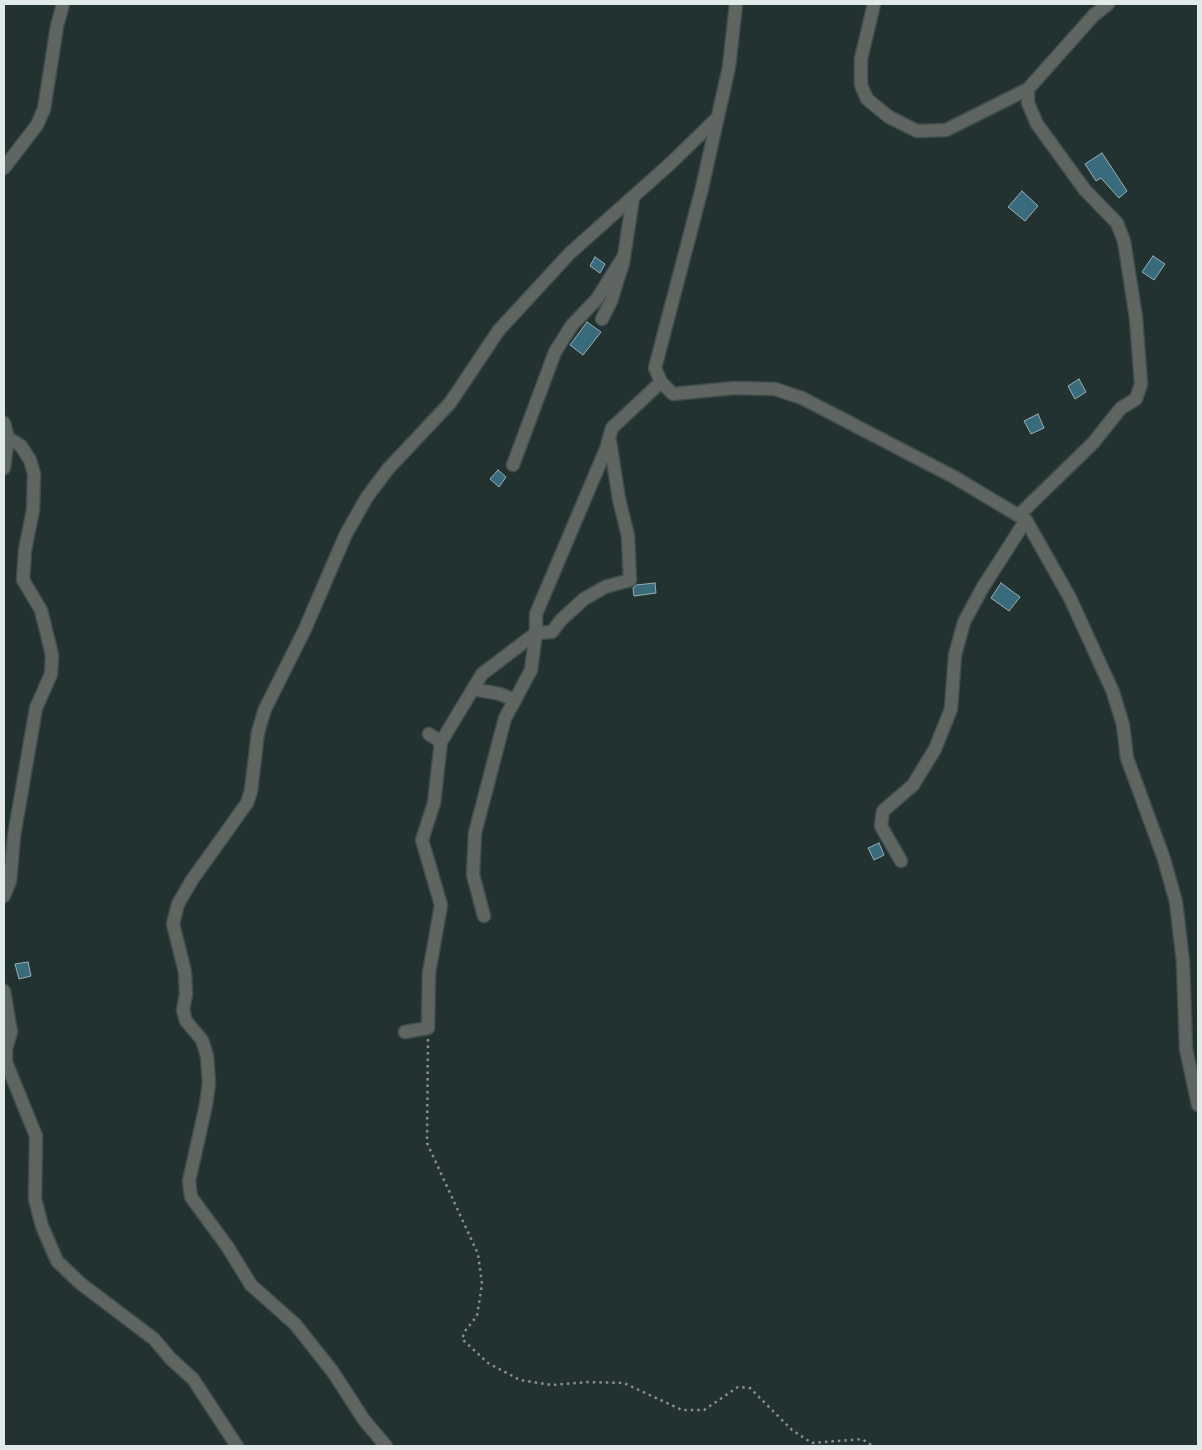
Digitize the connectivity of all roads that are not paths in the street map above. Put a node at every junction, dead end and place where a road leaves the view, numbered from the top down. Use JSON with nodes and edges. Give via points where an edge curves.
{"nodes":[{"id":1,"x":63,"y":4,"type":"edge"},
{"id":2,"x":736,"y":4,"type":"edge"},
{"id":3,"x":874,"y":4,"type":"edge"},
{"id":4,"x":1108,"y":4,"type":"edge"},
{"id":5,"x":1028,"y":89,"type":"junction"},
{"id":6,"x":717,"y":118,"type":"junction"},
{"id":7,"x":4,"y":168,"type":"edge"},
{"id":8,"x":633,"y":198,"type":"junction"},
{"id":9,"x":624,"y":256,"type":"junction"},
{"id":10,"x":602,"y":319,"type":"dead end"},
{"id":11,"x":662,"y":382,"type":"junction"},
{"id":12,"x":4,"y":423,"type":"edge"},
{"id":13,"x":610,"y":437,"type":"junction"},
{"id":14,"x":8,"y":438,"type":"junction"},
{"id":15,"x":513,"y":465,"type":"dead end"},
{"id":16,"x":4,"y":468,"type":"edge"},
{"id":17,"x":1022,"y":518,"type":"junction"},
{"id":18,"x":536,"y":633,"type":"junction"},
{"id":19,"x":473,"y":690,"type":"junction"},
{"id":20,"x":515,"y":700,"type":"junction"},
{"id":21,"x":429,"y":734,"type":"dead end"},
{"id":22,"x":441,"y":742,"type":"junction"},
{"id":23,"x":901,"y":861,"type":"dead end"},
{"id":24,"x":4,"y":896,"type":"edge"},
{"id":25,"x":484,"y":916,"type":"dead end"},
{"id":26,"x":4,"y":992,"type":"edge"},
{"id":27,"x":405,"y":1032,"type":"dead end"},
{"id":28,"x":1198,"y":1105,"type":"edge"},
{"id":29,"x":237,"y":1446,"type":"edge"},
{"id":30,"x":386,"y":1446,"type":"edge"}],
"edges":[{"from":1,"to":7,"type":"street","via":[[44,109],[37,125]]},
{"from":2,"to":6,"type":"street","via":[[729,67]]},
{"from":3,"to":5,"type":"street","via":[[861,59],[861,85],[868,99],[889,117],[917,131],[946,130]]},
{"from":4,"to":5,"type":"street","via":[[1094,15]]},
{"from":5,"to":17,"type":"street","via":[[1028,104],[1037,124],[1085,190],[1117,223],[1124,241],[1136,318],[1141,384],[1136,400],[1121,408]]},
{"from":6,"to":8,"type":"street"},
{"from":6,"to":11,"type":"street","via":[[655,368]]},
{"from":8,"to":9,"type":"street"},
{"from":8,"to":30,"type":"street","via":[[570,253],[499,330],[450,403],[388,469],[367,497],[346,534],[266,709],[258,732],[247,803],[192,880],[178,904],[173,924],[185,972],[183,1010],[186,1021],[202,1040],[207,1056],[206,1105],[189,1181],[191,1197],[251,1285],[295,1324]]},
{"from":9,"to":10,"type":"street","via":[[611,301]]},
{"from":9,"to":15,"type":"street","via":[[597,300],[572,325],[554,352]]},
{"from":11,"to":13,"type":"street","via":[[612,428]]},
{"from":11,"to":17,"type":"street","via":[[673,394],[734,388],[775,389],[802,398],[954,476]]},
{"from":12,"to":14,"type":"street"},
{"from":13,"to":18,"type":"street","via":[[536,614]]},
{"from":13,"to":18,"type":"street","via":[[628,536],[630,580],[605,587],[584,599],[552,632]]},
{"from":14,"to":16,"type":"street"},
{"from":14,"to":24,"type":"street","via":[[21,446],[34,474],[33,510],[23,580],[41,610],[52,655],[52,674],[36,708],[14,836],[10,881]]},
{"from":17,"to":23,"type":"street","via":[[964,622],[954,655],[951,709],[935,749],[913,785],[883,811],[881,826]]},
{"from":17,"to":28,"type":"street","via":[[1070,598],[1113,692],[1123,725],[1127,758],[1164,859],[1176,902],[1183,962],[1186,1049]]},
{"from":18,"to":19,"type":"street","via":[[482,674]]},
{"from":18,"to":20,"type":"street","via":[[531,670]]},
{"from":19,"to":20,"type":"street"},
{"from":19,"to":22,"type":"street"},
{"from":20,"to":25,"type":"street","via":[[505,718],[475,834],[473,876]]},
{"from":21,"to":22,"type":"street"},
{"from":22,"to":27,"type":"street","via":[[434,803],[422,840],[441,905],[430,966],[428,1028]]},
{"from":26,"to":29,"type":"street","via":[[11,1032],[6,1062],[36,1136],[34,1199],[57,1260],[80,1283],[154,1339],[193,1379]]}]}
